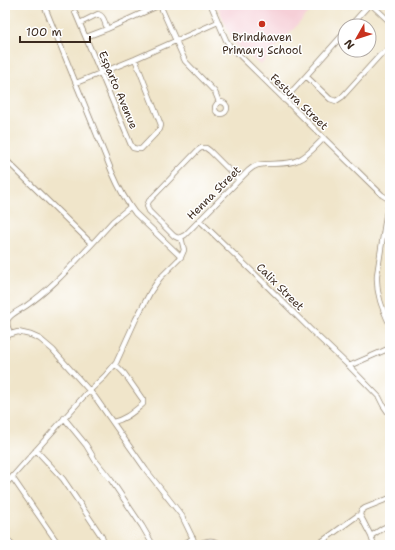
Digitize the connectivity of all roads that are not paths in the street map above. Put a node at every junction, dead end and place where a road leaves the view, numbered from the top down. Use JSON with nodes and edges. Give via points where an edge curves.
{"nodes":[{"id":1,"x":44,"y":5,"type":"edge"},
{"id":2,"x":160,"y":5,"type":"edge"},
{"id":3,"x":211,"y":5,"type":"edge"},
{"id":4,"x":369,"y":5,"type":"edge"},
{"id":5,"x":372,"y":5,"type":"edge"},
{"id":6,"x":75,"y":12,"type":"dead end"},
{"id":7,"x":357,"y":18,"type":"edge"},
{"id":8,"x":218,"y":22,"type":"junction"},
{"id":9,"x":390,"y":22,"type":"edge"},
{"id":10,"x":80,"y":23,"type":"junction"},
{"id":11,"x":107,"y":29,"type":"junction"},
{"id":12,"x":86,"y":37,"type":"junction"},
{"id":13,"x":176,"y":41,"type":"junction"},
{"id":14,"x":337,"y":41,"type":"edge"},
{"id":15,"x":390,"y":49,"type":"edge"},
{"id":16,"x":135,"y":59,"type":"junction"},
{"id":17,"x":101,"y":73,"type":"junction"},
{"id":18,"x":306,"y":76,"type":"junction"},
{"id":19,"x":76,"y":83,"type":"junction"},
{"id":20,"x":284,"y":100,"type":"junction"},
{"id":21,"x":219,"y":102,"type":"dead end"},
{"id":22,"x":324,"y":138,"type":"junction"},
{"id":23,"x":6,"y":162,"type":"edge"},
{"id":24,"x":239,"y":180,"type":"junction"},
{"id":25,"x":390,"y":199,"type":"edge"},
{"id":26,"x":130,"y":207,"type":"junction"},
{"id":27,"x":199,"y":220,"type":"junction"},
{"id":28,"x":181,"y":237,"type":"junction"},
{"id":29,"x":92,"y":244,"type":"junction"},
{"id":30,"x":181,"y":257,"type":"junction"},
{"id":31,"x":390,"y":325,"type":"edge"},
{"id":32,"x":10,"y":334,"type":"junction"},
{"id":33,"x":5,"y":337,"type":"edge"},
{"id":34,"x":390,"y":348,"type":"edge"},
{"id":35,"x":115,"y":364,"type":"junction"},
{"id":36,"x":349,"y":366,"type":"junction"},
{"id":37,"x":90,"y":390,"type":"junction"},
{"id":38,"x":390,"y":415,"type":"edge"},
{"id":39,"x":64,"y":418,"type":"junction"},
{"id":40,"x":113,"y":422,"type":"junction"},
{"id":41,"x":36,"y":450,"type":"junction"},
{"id":42,"x":12,"y":477,"type":"junction"},
{"id":43,"x":5,"y":485,"type":"edge"},
{"id":44,"x":390,"y":498,"type":"edge"},
{"id":45,"x":360,"y":515,"type":"junction"},
{"id":46,"x":390,"y":525,"type":"edge"},
{"id":47,"x":371,"y":536,"type":"junction"},
{"id":48,"x":5,"y":537,"type":"edge"},
{"id":49,"x":193,"y":538,"type":"junction"},
{"id":50,"x":104,"y":544,"type":"dead end"},
{"id":51,"x":12,"y":545,"type":"edge"},
{"id":52,"x":59,"y":545,"type":"edge"},
{"id":53,"x":153,"y":545,"type":"edge"},
{"id":54,"x":183,"y":545,"type":"edge"},
{"id":55,"x":196,"y":545,"type":"edge"},
{"id":56,"x":221,"y":545,"type":"edge"},
{"id":57,"x":317,"y":545,"type":"edge"},
{"id":58,"x":374,"y":545,"type":"edge"}],
"edges":[{"from":1,"to":19,"type":"street"},
{"from":2,"to":11,"type":"street"},
{"from":2,"to":13,"type":"street"},
{"from":3,"to":8,"type":"street","name":"Festura Street"},
{"from":4,"to":7,"type":"street"},
{"from":5,"to":9,"type":"street"},
{"from":6,"to":10,"type":"street","name":"Esparto Avenue"},
{"from":8,"to":13,"type":"street"},
{"from":8,"to":20,"type":"street","name":"Festura Street","via":[[230,46]]},
{"from":10,"to":11,"type":"street","via":[[98,14],[104,19]]},
{"from":10,"to":12,"type":"street","name":"Esparto Avenue"},
{"from":11,"to":12,"type":"street"},
{"from":12,"to":17,"type":"street","name":"Esparto Avenue"},
{"from":13,"to":16,"type":"street"},
{"from":13,"to":21,"type":"street","via":[[185,61],[215,92]]},
{"from":14,"to":18,"type":"street"},
{"from":15,"to":18,"type":"street","via":[[380,55],[336,101],[330,99]]},
{"from":16,"to":17,"type":"street"},
{"from":16,"to":17,"type":"street","name":"Esparto Avenue","via":[[161,125],[138,150],[131,145]]},
{"from":17,"to":19,"type":"street"},
{"from":18,"to":20,"type":"street"},
{"from":19,"to":26,"type":"street","via":[[112,172]]},
{"from":20,"to":22,"type":"street","name":"Festura Street"},
{"from":22,"to":24,"type":"street","name":"Henna Street","via":[[299,160],[259,165]]},
{"from":22,"to":25,"type":"street","name":"Festura Street","via":[[382,195]]},
{"from":23,"to":29,"type":"street"},
{"from":24,"to":27,"type":"street","name":"Henna Street"},
{"from":24,"to":28,"type":"street","via":[[206,148],[198,150],[147,206],[149,212],[174,236]]},
{"from":25,"to":31,"type":"street","via":[[376,285],[381,306]]},
{"from":26,"to":29,"type":"street"},
{"from":26,"to":30,"type":"street"},
{"from":27,"to":28,"type":"street","name":"Henna Street"},
{"from":27,"to":36,"type":"street","name":"Calix Street"},
{"from":28,"to":30,"type":"street","via":[[184,250]]},
{"from":29,"to":32,"type":"street","via":[[52,285],[9,318],[7,327]]},
{"from":30,"to":35,"type":"street","via":[[151,291]]},
{"from":32,"to":33,"type":"street"},
{"from":32,"to":37,"type":"street","via":[[18,332],[40,339]]},
{"from":34,"to":36,"type":"street"},
{"from":35,"to":37,"type":"street"},
{"from":35,"to":40,"type":"street","via":[[143,400],[143,404],[121,420]]},
{"from":36,"to":38,"type":"street","name":"Calix Street","via":[[379,397]]},
{"from":37,"to":39,"type":"street"},
{"from":37,"to":40,"type":"street"},
{"from":39,"to":41,"type":"street"},
{"from":39,"to":53,"type":"street","via":[[111,480]]},
{"from":40,"to":49,"type":"street","via":[[182,516]]},
{"from":41,"to":42,"type":"street"},
{"from":41,"to":50,"type":"street","via":[[63,479],[102,537]]},
{"from":42,"to":43,"type":"street"},
{"from":42,"to":52,"type":"street"},
{"from":44,"to":45,"type":"street","via":[[365,508]]},
{"from":45,"to":47,"type":"street"},
{"from":45,"to":57,"type":"street"},
{"from":46,"to":47,"type":"street"},
{"from":47,"to":58,"type":"street"},
{"from":48,"to":51,"type":"street"},
{"from":49,"to":54,"type":"street"},
{"from":49,"to":55,"type":"street"},
{"from":55,"to":56,"type":"street","via":[[208,540]]}]}
